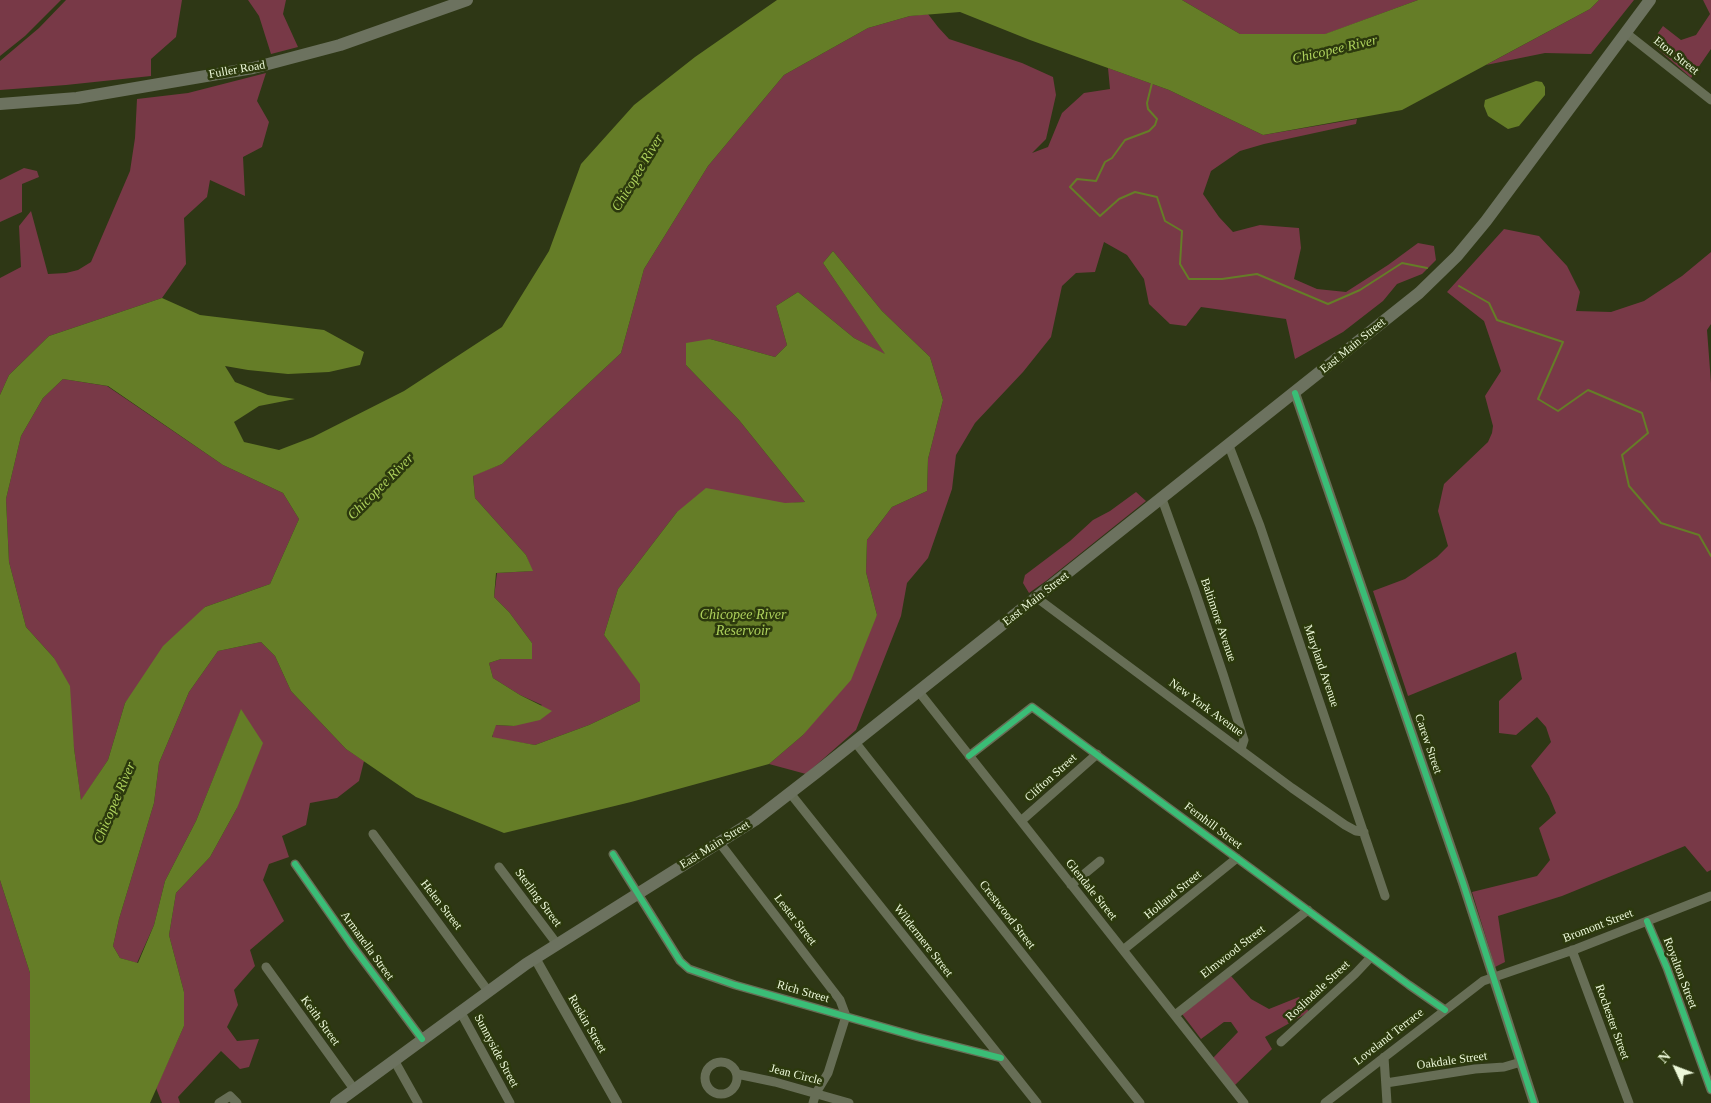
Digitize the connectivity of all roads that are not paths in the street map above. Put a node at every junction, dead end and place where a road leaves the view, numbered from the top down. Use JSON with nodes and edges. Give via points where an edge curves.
{"nodes":[{"id":1,"x":467,"y":0,"type":"edge"},
{"id":2,"x":1650,"y":0,"type":"edge"},
{"id":3,"x":1626,"y":32,"type":"junction"},
{"id":4,"x":1711,"y":100,"type":"edge"},
{"id":5,"x":0,"y":104,"type":"edge"},
{"id":6,"x":1295,"y":393,"type":"junction"},
{"id":7,"x":1229,"y":446,"type":"junction"},
{"id":8,"x":1162,"y":499,"type":"junction"},
{"id":9,"x":1037,"y":598,"type":"junction"},
{"id":10,"x":919,"y":692,"type":"junction"},
{"id":11,"x":855,"y":742,"type":"junction"},
{"id":12,"x":1241,"y":749,"type":"junction"},
{"id":13,"x":1097,"y":754,"type":"junction"},
{"id":14,"x":969,"y":756,"type":"junction"},
{"id":15,"x":790,"y":793,"type":"junction"},
{"id":16,"x":1021,"y":822,"type":"junction"},
{"id":17,"x":1364,"y":832,"type":"junction"},
{"id":18,"x":373,"y":834,"type":"dead end"},
{"id":19,"x":719,"y":842,"type":"junction"},
{"id":20,"x":613,"y":854,"type":"dead end"},
{"id":21,"x":1237,"y":858,"type":"junction"},
{"id":22,"x":1100,"y":861,"type":"dead end"},
{"id":23,"x":295,"y":864,"type":"dead end"},
{"id":24,"x":499,"y":867,"type":"dead end"},
{"id":25,"x":1071,"y":885,"type":"junction"},
{"id":26,"x":637,"y":893,"type":"junction"},
{"id":27,"x":1385,"y":896,"type":"dead end"},
{"id":28,"x":1711,"y":896,"type":"edge"},
{"id":29,"x":1308,"y":910,"type":"junction"},
{"id":30,"x":1647,"y":921,"type":"junction"},
{"id":31,"x":557,"y":944,"type":"junction"},
{"id":32,"x":1123,"y":950,"type":"junction"},
{"id":33,"x":1572,"y":950,"type":"junction"},
{"id":34,"x":1371,"y":957,"type":"junction"},
{"id":35,"x":534,"y":958,"type":"junction"},
{"id":36,"x":266,"y":967,"type":"dead end"},
{"id":37,"x":1494,"y":977,"type":"junction"},
{"id":38,"x":488,"y":991,"type":"junction"},
{"id":39,"x":1444,"y":1010,"type":"junction"},
{"id":40,"x":460,"y":1011,"type":"junction"},
{"id":41,"x":1175,"y":1015,"type":"junction"},
{"id":42,"x":846,"y":1016,"type":"junction"},
{"id":43,"x":422,"y":1039,"type":"junction"},
{"id":44,"x":1281,"y":1042,"type":"dead end"},
{"id":45,"x":1384,"y":1057,"type":"junction"},
{"id":46,"x":1001,"y":1058,"type":"junction"},
{"id":47,"x":394,"y":1060,"type":"junction"},
{"id":48,"x":1521,"y":1062,"type":"junction"},
{"id":49,"x":737,"y":1074,"type":"dead end"},
{"id":50,"x":1386,"y":1082,"type":"junction"},
{"id":51,"x":354,"y":1089,"type":"junction"},
{"id":52,"x":1711,"y":1090,"type":"edge"},
{"id":53,"x":816,"y":1093,"type":"junction"},
{"id":54,"x":219,"y":1103,"type":"edge"},
{"id":55,"x":237,"y":1103,"type":"edge"},
{"id":56,"x":336,"y":1103,"type":"edge"},
{"id":57,"x":418,"y":1103,"type":"edge"},
{"id":58,"x":510,"y":1103,"type":"edge"},
{"id":59,"x":617,"y":1103,"type":"edge"},
{"id":60,"x":813,"y":1103,"type":"edge"},
{"id":61,"x":849,"y":1103,"type":"edge"},
{"id":62,"x":1037,"y":1103,"type":"edge"},
{"id":63,"x":1140,"y":1103,"type":"edge"},
{"id":64,"x":1244,"y":1103,"type":"edge"},
{"id":65,"x":1325,"y":1103,"type":"edge"},
{"id":66,"x":1387,"y":1103,"type":"edge"},
{"id":67,"x":1534,"y":1103,"type":"edge"},
{"id":68,"x":1629,"y":1103,"type":"edge"}],
"edges":[{"from":1,"to":5,"type":"main road","name":"Fuller Road","via":[[340,45],[253,68],[78,98]]},
{"from":2,"to":3,"type":"main road","name":"East Main Street"},
{"from":3,"to":4,"type":"street","name":"Eton Street"},
{"from":3,"to":6,"type":"main road","name":"East Main Street","via":[[1457,256],[1419,293]]},
{"from":6,"to":7,"type":"main road","name":"East Main Street"},
{"from":6,"to":37,"type":"street","name":"Carew Street"},
{"from":7,"to":8,"type":"main road","name":"East Main Street"},
{"from":7,"to":17,"type":"street","name":"Maryland Avenue","via":[[1260,526]]},
{"from":8,"to":9,"type":"main road","name":"East Main Street"},
{"from":8,"to":12,"type":"street","name":"Baltimore Avenue","via":[[1244,740]]},
{"from":9,"to":10,"type":"main road","name":"East Main Street"},
{"from":9,"to":12,"type":"street","name":"New York Avenue"},
{"from":10,"to":11,"type":"main road","name":"East Main Street"},
{"from":10,"to":14,"type":"street","name":"Glendale Street"},
{"from":11,"to":15,"type":"main road","name":"East Main Street"},
{"from":11,"to":63,"type":"street","name":"Crestwood Street"},
{"from":12,"to":17,"type":"street","name":"New York Avenue","via":[[1345,825]]},
{"from":13,"to":14,"type":"street","name":"Fernhill Street","via":[[1032,707]]},
{"from":13,"to":16,"type":"street","name":"Clifton Street"},
{"from":13,"to":21,"type":"street","name":"Fernhill Street"},
{"from":14,"to":16,"type":"street","name":"Glendale Street"},
{"from":15,"to":19,"type":"main road","name":"East Main Street"},
{"from":15,"to":46,"type":"street","name":"Wildermere Street"},
{"from":16,"to":25,"type":"street","name":"Glendale Street"},
{"from":17,"to":27,"type":"street","name":"Maryland Avenue"},
{"from":18,"to":38,"type":"street","name":"Helen Street"},
{"from":19,"to":26,"type":"main road","name":"East Main Street"},
{"from":19,"to":42,"type":"street","name":"Lester Street","via":[[830,986]]},
{"from":20,"to":26,"type":"street","name":"Rich Street"},
{"from":21,"to":29,"type":"street","name":"Fernhill Street"},
{"from":21,"to":32,"type":"street","name":"Holland Street"},
{"from":22,"to":25,"type":"street"},
{"from":23,"to":43,"type":"street","name":"Armanella Street"},
{"from":24,"to":31,"type":"street","name":"Sterling Street"},
{"from":25,"to":32,"type":"street","name":"Glendale Street"},
{"from":26,"to":31,"type":"main road","name":"East Main Street"},
{"from":26,"to":42,"type":"street","name":"Rich Street","via":[[680,961],[689,969]]},
{"from":28,"to":30,"type":"street","name":"Bromont Street"},
{"from":29,"to":34,"type":"street","name":"Fernhill Street"},
{"from":29,"to":41,"type":"street","name":"Elmwood Street"},
{"from":30,"to":33,"type":"street","name":"Bromont Street"},
{"from":30,"to":52,"type":"street","name":"Royalton Street"},
{"from":31,"to":35,"type":"main road","name":"East Main Street"},
{"from":32,"to":41,"type":"street","name":"Glendale Street"},
{"from":33,"to":37,"type":"street","name":"Bromont Street"},
{"from":33,"to":68,"type":"street","name":"Rochester Street"},
{"from":34,"to":39,"type":"street","name":"Fernhill Street"},
{"from":34,"to":44,"type":"street","name":"Roslindale Street"},
{"from":35,"to":38,"type":"main road","name":"East Main Street"},
{"from":35,"to":59,"type":"street","name":"Ruskin Street"},
{"from":36,"to":51,"type":"street","name":"Keith Street"},
{"from":37,"to":39,"type":"street","name":"Loveland Terrace","via":[[1483,981]]},
{"from":37,"to":48,"type":"street","name":"Carew Street"},
{"from":38,"to":40,"type":"main road","name":"East Main Street"},
{"from":39,"to":45,"type":"street","name":"Loveland Terrace"},
{"from":40,"to":43,"type":"main road","name":"East Main Street"},
{"from":40,"to":58,"type":"street","name":"Sunnyside Street"},
{"from":41,"to":64,"type":"street","name":"Glendale Street"},
{"from":42,"to":46,"type":"street","name":"Rich Street"},
{"from":42,"to":53,"type":"street","via":[[828,1073]]},
{"from":43,"to":47,"type":"main road","name":"East Main Street"},
{"from":45,"to":50,"type":"street"},
{"from":45,"to":65,"type":"street","name":"Loveland Terrace"},
{"from":46,"to":62,"type":"street","name":"Wildermere Street"},
{"from":47,"to":51,"type":"main road","name":"East Main Street"},
{"from":47,"to":57,"type":"street"},
{"from":48,"to":50,"type":"street","name":"Oakdale Street"},
{"from":48,"to":67,"type":"street","name":"Carew Street"},
{"from":49,"to":53,"type":"street","name":"Jean Circle"},
{"from":50,"to":66,"type":"street"},
{"from":51,"to":56,"type":"main road","name":"East Main Street"},
{"from":53,"to":60,"type":"street"},
{"from":53,"to":61,"type":"street","name":"Jean Circle"},
{"from":54,"to":55,"type":"street","via":[[230,1096]]}]}
